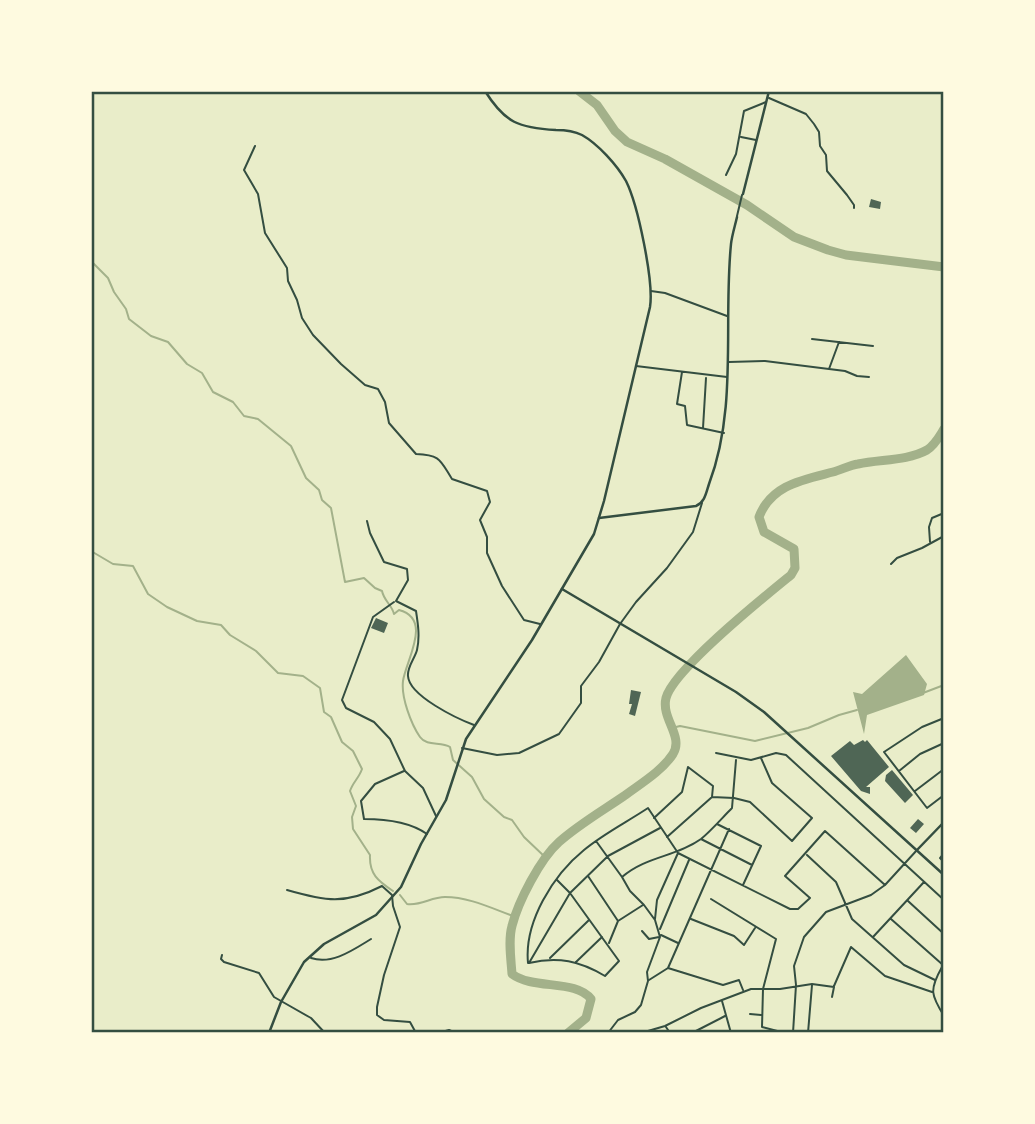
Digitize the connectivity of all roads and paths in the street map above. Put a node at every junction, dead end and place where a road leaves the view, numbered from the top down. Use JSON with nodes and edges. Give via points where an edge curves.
{"nodes":[{"id":1,"x":485,"y":91,"type":"edge"},
{"id":2,"x":769,"y":91,"type":"edge"},
{"id":3,"x":767,"y":100,"type":"junction"},
{"id":4,"x":740,"y":137,"type":"junction"},
{"id":5,"x":757,"y":140,"type":"junction"},
{"id":6,"x":255,"y":146,"type":"dead end"},
{"id":7,"x":726,"y":175,"type":"dead end"},
{"id":8,"x":743,"y":194,"type":"joint"},
{"id":9,"x":854,"y":208,"type":"dead end"},
{"id":10,"x":737,"y":217,"type":"joint"},
{"id":11,"x":651,"y":291,"type":"junction"},
{"id":12,"x":728,"y":316,"type":"junction"},
{"id":13,"x":812,"y":339,"type":"dead end"},
{"id":14,"x":839,"y":341,"type":"junction"},
{"id":15,"x":873,"y":346,"type":"dead end"},
{"id":16,"x":728,"y":362,"type":"junction"},
{"id":17,"x":636,"y":366,"type":"junction"},
{"id":18,"x":829,"y":369,"type":"junction"},
{"id":19,"x":682,"y":372,"type":"junction"},
{"id":20,"x":706,"y":377,"type":"junction"},
{"id":21,"x":728,"y":377,"type":"junction"},
{"id":22,"x":869,"y":377,"type":"dead end"},
{"id":23,"x":703,"y":428,"type":"junction"},
{"id":24,"x":724,"y":433,"type":"junction"},
{"id":25,"x":704,"y":499,"type":"junction"},
{"id":26,"x":944,"y":513,"type":"edge"},
{"id":27,"x":599,"y":518,"type":"junction"},
{"id":28,"x":366,"y":521,"type":"dead end"},
{"id":29,"x":944,"y":536,"type":"edge"},
{"id":30,"x":930,"y":543,"type":"junction"},
{"id":31,"x":891,"y":564,"type":"dead end"},
{"id":32,"x":561,"y":589,"type":"junction"},
{"id":33,"x":396,"y":601,"type":"junction"},
{"id":34,"x":542,"y":624,"type":"junction"},
{"id":35,"x":620,"y":624,"type":"junction"},
{"id":36,"x":944,"y":718,"type":"edge"},
{"id":37,"x":475,"y":725,"type":"junction"},
{"id":38,"x":944,"y":743,"type":"edge"},
{"id":39,"x":462,"y":748,"type":"junction"},
{"id":40,"x":716,"y":753,"type":"dead end"},
{"id":41,"x":760,"y":757,"type":"junction"},
{"id":42,"x":736,"y":759,"type":"junction"},
{"id":43,"x":944,"y":769,"type":"edge"},
{"id":44,"x":405,"y":771,"type":"junction"},
{"id":45,"x":899,"y":772,"type":"junction"},
{"id":46,"x":915,"y":791,"type":"junction"},
{"id":47,"x":944,"y":795,"type":"edge"},
{"id":48,"x":712,"y":797,"type":"junction"},
{"id":49,"x":734,"y":798,"type":"junction"},
{"id":50,"x":437,"y":817,"type":"junction"},
{"id":51,"x":654,"y":818,"type":"junction"},
{"id":52,"x":944,"y":822,"type":"edge"},
{"id":53,"x":716,"y":823,"type":"junction"},
{"id":54,"x":660,"y":828,"type":"junction"},
{"id":55,"x":729,"y":829,"type":"junction"},
{"id":56,"x":427,"y":834,"type":"junction"},
{"id":57,"x":666,"y":838,"type":"junction"},
{"id":58,"x":701,"y":839,"type":"junction"},
{"id":59,"x":596,"y":841,"type":"junction"},
{"id":60,"x":719,"y":848,"type":"junction"},
{"id":61,"x":917,"y":850,"type":"junction"},
{"id":62,"x":677,"y":852,"type":"junction"},
{"id":63,"x":944,"y":853,"type":"edge"},
{"id":64,"x":805,"y":854,"type":"junction"},
{"id":65,"x":608,"y":856,"type":"junction"},
{"id":66,"x":689,"y":859,"type":"junction"},
{"id":67,"x":944,"y":862,"type":"edge"},
{"id":68,"x":905,"y":863,"type":"junction"},
{"id":69,"x":752,"y":865,"type":"junction"},
{"id":70,"x":709,"y":871,"type":"junction"},
{"id":71,"x":588,"y":875,"type":"junction"},
{"id":72,"x":944,"y":875,"type":"edge"},
{"id":73,"x":622,"y":877,"type":"junction"},
{"id":74,"x":556,"y":880,"type":"junction"},
{"id":75,"x":925,"y":881,"type":"junction"},
{"id":76,"x":742,"y":885,"type":"junction"},
{"id":77,"x":884,"y":885,"type":"junction"},
{"id":78,"x":287,"y":890,"type":"dead end"},
{"id":79,"x":570,"y":893,"type":"junction"},
{"id":80,"x":394,"y":897,"type":"junction"},
{"id":81,"x":711,"y":899,"type":"dead end"},
{"id":82,"x":907,"y":900,"type":"junction"},
{"id":83,"x":944,"y":900,"type":"edge"},
{"id":84,"x":845,"y":904,"type":"junction"},
{"id":85,"x":644,"y":905,"type":"junction"},
{"id":86,"x":690,"y":918,"type":"junction"},
{"id":87,"x":890,"y":918,"type":"junction"},
{"id":88,"x":590,"y":919,"type":"junction"},
{"id":89,"x":655,"y":920,"type":"junction"},
{"id":90,"x":618,"y":921,"type":"junction"},
{"id":91,"x":755,"y":928,"type":"junction"},
{"id":92,"x":642,"y":932,"type":"dead end"},
{"id":93,"x":660,"y":934,"type":"junction"},
{"id":94,"x":944,"y":934,"type":"edge"},
{"id":95,"x":602,"y":937,"type":"junction"},
{"id":96,"x":872,"y":937,"type":"junction"},
{"id":97,"x":371,"y":939,"type":"dead end"},
{"id":98,"x":679,"y":943,"type":"junction"},
{"id":99,"x":608,"y":944,"type":"junction"},
{"id":100,"x":222,"y":955,"type":"dead end"},
{"id":101,"x":310,"y":957,"type":"junction"},
{"id":102,"x":549,"y":958,"type":"junction"},
{"id":103,"x":576,"y":962,"type":"junction"},
{"id":104,"x":528,"y":963,"type":"junction"},
{"id":105,"x":944,"y":965,"type":"edge"},
{"id":106,"x":668,"y":968,"type":"junction"},
{"id":107,"x":935,"y":979,"type":"junction"},
{"id":108,"x":648,"y":981,"type":"junction"},
{"id":109,"x":812,"y":984,"type":"junction"},
{"id":110,"x":796,"y":985,"type":"junction"},
{"id":111,"x":834,"y":987,"type":"junction"},
{"id":112,"x":763,"y":989,"type":"junction"},
{"id":113,"x":744,"y":991,"type":"junction"},
{"id":114,"x":932,"y":992,"type":"junction"},
{"id":115,"x":832,"y":997,"type":"dead end"},
{"id":116,"x":722,"y":1000,"type":"junction"},
{"id":117,"x":281,"y":1002,"type":"junction"},
{"id":118,"x":750,"y":1014,"type":"dead end"},
{"id":119,"x":762,"y":1015,"type":"junction"},
{"id":120,"x":725,"y":1016,"type":"junction"},
{"id":121,"x":944,"y":1016,"type":"edge"},
{"id":122,"x":666,"y":1026,"type":"junction"},
{"id":123,"x":185,"y":1033,"type":"edge"},
{"id":124,"x":197,"y":1033,"type":"edge"},
{"id":125,"x":269,"y":1033,"type":"edge"},
{"id":126,"x":325,"y":1033,"type":"edge"},
{"id":127,"x":416,"y":1033,"type":"edge"},
{"id":128,"x":438,"y":1033,"type":"edge"},
{"id":129,"x":456,"y":1033,"type":"edge"},
{"id":130,"x":609,"y":1033,"type":"edge"},
{"id":131,"x":641,"y":1033,"type":"edge"},
{"id":132,"x":670,"y":1033,"type":"edge"},
{"id":133,"x":692,"y":1033,"type":"edge"},
{"id":134,"x":731,"y":1033,"type":"edge"},
{"id":135,"x":785,"y":1033,"type":"edge"},
{"id":136,"x":793,"y":1033,"type":"edge"},
{"id":137,"x":808,"y":1033,"type":"edge"}],
"edges":[{"from":1,"to":11,"type":"main road","via":[[513,122],[584,136],[619,171],[632,195]]},
{"from":2,"to":3,"type":"main road"},
{"from":3,"to":4,"type":"street","via":[[744,111]]},
{"from":3,"to":5,"type":"main road"},
{"from":3,"to":9,"type":"street","via":[[806,114],[819,132],[827,171]]},
{"from":4,"to":5,"type":"street"},
{"from":4,"to":7,"type":"street"},
{"from":5,"to":8,"type":"main road"},
{"from":6,"to":34,"type":"street","via":[[244,170],[258,194],[265,233],[287,268],[302,318],[341,364],[365,385],[378,389],[389,422],[416,453],[443,462],[452,479],[487,491],[490,502],[480,520],[487,553],[524,620]]},
{"from":8,"to":10,"type":"street"},
{"from":10,"to":12,"type":"main road"},
{"from":11,"to":12,"type":"street"},
{"from":11,"to":17,"type":"main road"},
{"from":12,"to":16,"type":"main road"},
{"from":13,"to":14,"type":"street"},
{"from":14,"to":15,"type":"street"},
{"from":14,"to":18,"type":"street"},
{"from":16,"to":18,"type":"street","via":[[765,361]]},
{"from":16,"to":21,"type":"main road"},
{"from":17,"to":19,"type":"street"},
{"from":17,"to":27,"type":"main road"},
{"from":18,"to":22,"type":"street"},
{"from":19,"to":20,"type":"street"},
{"from":19,"to":23,"type":"street","via":[[677,404],[685,406],[687,425]]},
{"from":20,"to":21,"type":"street"},
{"from":20,"to":23,"type":"street"},
{"from":21,"to":24,"type":"main road"},
{"from":23,"to":24,"type":"street"},
{"from":24,"to":25,"type":"main road"},
{"from":25,"to":27,"type":"main road","via":[[686,508]]},
{"from":25,"to":35,"type":"street","via":[[693,531]]},
{"from":26,"to":30,"type":"street","via":[[932,518]]},
{"from":27,"to":32,"type":"main road"},
{"from":28,"to":33,"type":"street","via":[[384,562],[407,569],[408,580]]},
{"from":29,"to":30,"type":"street"},
{"from":30,"to":31,"type":"street"},
{"from":32,"to":34,"type":"main road"},
{"from":32,"to":35,"type":"main road"},
{"from":33,"to":37,"type":"street","via":[[416,611],[418,646],[410,682],[455,718]]},
{"from":33,"to":44,"type":"street","via":[[373,617],[342,700],[346,708],[374,722],[390,739]]},
{"from":34,"to":37,"type":"main road"},
{"from":35,"to":39,"type":"street","via":[[581,686],[581,703],[559,734],[519,753],[498,755]]},
{"from":35,"to":61,"type":"main road","via":[[749,701]]},
{"from":36,"to":45,"type":"street","via":[[884,752]]},
{"from":37,"to":39,"type":"main road"},
{"from":38,"to":45,"type":"street","via":[[920,754]]},
{"from":39,"to":50,"type":"main road"},
{"from":40,"to":42,"type":"street"},
{"from":41,"to":42,"type":"street"},
{"from":41,"to":49,"type":"street","via":[[772,783],[812,818],[792,841],[750,802]]},
{"from":41,"to":68,"type":"street","via":[[786,755]]},
{"from":42,"to":49,"type":"street"},
{"from":43,"to":46,"type":"street"},
{"from":44,"to":50,"type":"street","via":[[423,788]]},
{"from":44,"to":56,"type":"street","via":[[375,784],[361,801],[364,819],[384,819]]},
{"from":45,"to":46,"type":"street"},
{"from":46,"to":47,"type":"street","via":[[927,808]]},
{"from":48,"to":49,"type":"street"},
{"from":48,"to":51,"type":"street","via":[[713,786],[688,768],[682,792]]},
{"from":48,"to":57,"type":"street"},
{"from":49,"to":53,"type":"street","via":[[732,808]]},
{"from":50,"to":56,"type":"main road"},
{"from":51,"to":54,"type":"street"},
{"from":51,"to":59,"type":"street","via":[[648,808]]},
{"from":52,"to":61,"type":"main road"},
{"from":53,"to":55,"type":"street"},
{"from":53,"to":58,"type":"street"},
{"from":54,"to":57,"type":"street"},
{"from":54,"to":65,"type":"street"},
{"from":55,"to":60,"type":"street"},
{"from":55,"to":69,"type":"street","via":[[761,846]]},
{"from":56,"to":80,"type":"main road"},
{"from":57,"to":62,"type":"street"},
{"from":58,"to":60,"type":"street"},
{"from":58,"to":62,"type":"street"},
{"from":59,"to":65,"type":"street"},
{"from":59,"to":74,"type":"street"},
{"from":60,"to":69,"type":"street"},
{"from":60,"to":70,"type":"street"},
{"from":61,"to":68,"type":"street"},
{"from":61,"to":72,"type":"main road"},
{"from":62,"to":66,"type":"street"},
{"from":62,"to":73,"type":"street","via":[[636,865]]},
{"from":62,"to":89,"type":"street","via":[[657,900]]},
{"from":63,"to":67,"type":"street","via":[[940,858]]},
{"from":64,"to":76,"type":"street","via":[[785,876],[810,898],[798,909]]},
{"from":64,"to":77,"type":"street","via":[[825,831]]},
{"from":64,"to":84,"type":"street","via":[[836,882]]},
{"from":65,"to":71,"type":"street"},
{"from":65,"to":73,"type":"street"},
{"from":66,"to":70,"type":"street"},
{"from":66,"to":93,"type":"street"},
{"from":68,"to":75,"type":"street"},
{"from":68,"to":77,"type":"street"},
{"from":69,"to":76,"type":"street"},
{"from":70,"to":76,"type":"street"},
{"from":70,"to":86,"type":"street"},
{"from":71,"to":79,"type":"street"},
{"from":71,"to":90,"type":"street"},
{"from":73,"to":85,"type":"street"},
{"from":74,"to":79,"type":"street"},
{"from":74,"to":104,"type":"street","via":[[536,914]]},
{"from":75,"to":82,"type":"street"},
{"from":75,"to":83,"type":"street"},
{"from":77,"to":84,"type":"street"},
{"from":78,"to":80,"type":"street","via":[[338,900],[359,898],[382,886]]},
{"from":79,"to":88,"type":"street"},
{"from":79,"to":104,"type":"street"},
{"from":80,"to":101,"type":"main road","via":[[369,920],[324,944]]},
{"from":80,"to":127,"type":"street","via":[[400,933],[384,975],[377,1015],[410,1022]]},
{"from":81,"to":91,"type":"street"},
{"from":82,"to":87,"type":"street"},
{"from":82,"to":94,"type":"street"},
{"from":84,"to":96,"type":"street","via":[[852,919]]},
{"from":84,"to":110,"type":"street","via":[[826,912],[804,937],[794,966]]},
{"from":85,"to":89,"type":"street"},
{"from":85,"to":90,"type":"street"},
{"from":86,"to":91,"type":"street","via":[[744,945]]},
{"from":86,"to":98,"type":"street"},
{"from":87,"to":96,"type":"street"},
{"from":87,"to":105,"type":"street"},
{"from":88,"to":95,"type":"street"},
{"from":88,"to":102,"type":"street"},
{"from":89,"to":93,"type":"street"},
{"from":90,"to":99,"type":"street"},
{"from":91,"to":112,"type":"street","via":[[776,939]]},
{"from":92,"to":93,"type":"street","via":[[649,939]]},
{"from":93,"to":98,"type":"street"},
{"from":93,"to":108,"type":"street"},
{"from":95,"to":99,"type":"street"},
{"from":95,"to":103,"type":"street"},
{"from":96,"to":107,"type":"street","via":[[904,965]]},
{"from":97,"to":101,"type":"street","via":[[343,955],[323,960]]},
{"from":98,"to":106,"type":"street"},
{"from":99,"to":103,"type":"street","via":[[620,961],[605,976]]},
{"from":100,"to":117,"type":"street","via":[[225,962],[259,972]]},
{"from":101,"to":117,"type":"main road"},
{"from":102,"to":103,"type":"street"},
{"from":102,"to":104,"type":"street"},
{"from":105,"to":107,"type":"street"},
{"from":106,"to":108,"type":"street"},
{"from":106,"to":113,"type":"street","via":[[723,985],[739,980]]},
{"from":107,"to":114,"type":"street"},
{"from":108,"to":130,"type":"street","via":[[641,1005],[618,1020]]},
{"from":109,"to":110,"type":"street"},
{"from":109,"to":111,"type":"street"},
{"from":109,"to":137,"type":"street"},
{"from":110,"to":112,"type":"street"},
{"from":110,"to":136,"type":"street"},
{"from":111,"to":114,"type":"street","via":[[851,947],[885,976]]},
{"from":111,"to":115,"type":"street"},
{"from":112,"to":113,"type":"street"},
{"from":112,"to":119,"type":"street"},
{"from":113,"to":116,"type":"street"},
{"from":114,"to":121,"type":"street"},
{"from":116,"to":120,"type":"street"},
{"from":116,"to":122,"type":"street"},
{"from":117,"to":125,"type":"main road"},
{"from":117,"to":126,"type":"street","via":[[312,1018]]},
{"from":118,"to":119,"type":"street"},
{"from":119,"to":135,"type":"street","via":[[762,1027]]},
{"from":120,"to":133,"type":"street"},
{"from":120,"to":134,"type":"street"},
{"from":122,"to":131,"type":"street"},
{"from":122,"to":132,"type":"street"},
{"from":123,"to":124,"type":"street"},
{"from":128,"to":129,"type":"street"}]}
